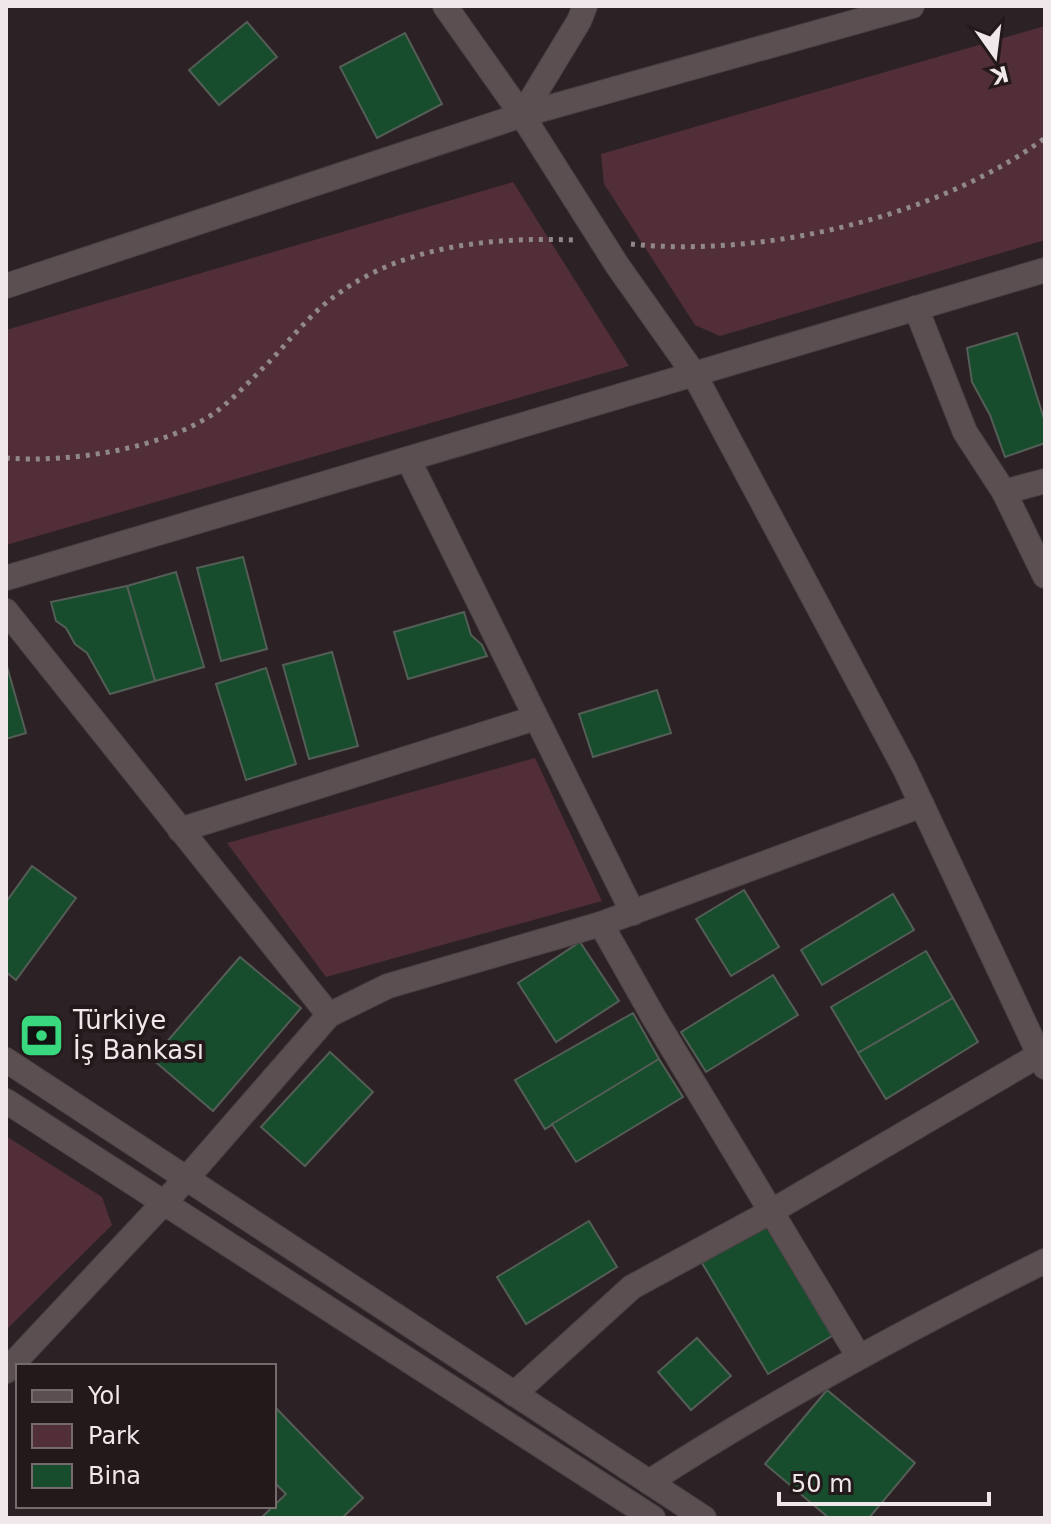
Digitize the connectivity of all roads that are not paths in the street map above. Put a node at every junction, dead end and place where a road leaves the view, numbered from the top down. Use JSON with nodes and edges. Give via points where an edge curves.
{"nodes":[{"id":1,"x":445,"y":6,"type":"edge"},
{"id":2,"x":585,"y":6,"type":"edge"},
{"id":3,"x":912,"y":6,"type":"edge"},
{"id":4,"x":522,"y":115,"type":"junction"},
{"id":5,"x":1045,"y":270,"type":"edge"},
{"id":6,"x":6,"y":286,"type":"edge"},
{"id":7,"x":916,"y":308,"type":"junction"},
{"id":8,"x":694,"y":374,"type":"junction"},
{"id":9,"x":408,"y":459,"type":"junction"},
{"id":10,"x":1045,"y":481,"type":"edge"},
{"id":11,"x":1004,"y":492,"type":"junction"},
{"id":12,"x":1045,"y":576,"type":"edge"},
{"id":13,"x":6,"y":578,"type":"edge"},
{"id":14,"x":6,"y":611,"type":"edge"},
{"id":15,"x":535,"y":718,"type":"junction"},
{"id":16,"x":922,"y":805,"type":"junction"},
{"id":17,"x":180,"y":830,"type":"junction"},
{"id":18,"x":633,"y":913,"type":"junction"},
{"id":19,"x":601,"y":924,"type":"junction"},
{"id":20,"x":329,"y":1015,"type":"junction"},
{"id":21,"x":6,"y":1060,"type":"edge"},
{"id":22,"x":1042,"y":1061,"type":"edge"},
{"id":23,"x":6,"y":1101,"type":"edge"},
{"id":24,"x":187,"y":1178,"type":"junction"},
{"id":25,"x":165,"y":1201,"type":"junction"},
{"id":26,"x":772,"y":1211,"type":"junction"},
{"id":27,"x":1045,"y":1261,"type":"edge"},
{"id":28,"x":859,"y":1357,"type":"junction"},
{"id":29,"x":6,"y":1371,"type":"edge"},
{"id":30,"x":514,"y":1394,"type":"junction"},
{"id":31,"x":649,"y":1482,"type":"junction"},
{"id":32,"x":653,"y":1518,"type":"edge"},
{"id":33,"x":704,"y":1518,"type":"edge"}],
"edges":[{"from":1,"to":4,"type":"street"},
{"from":2,"to":4,"type":"street"},
{"from":3,"to":4,"type":"street"},
{"from":4,"to":6,"type":"street"},
{"from":4,"to":8,"type":"street"},
{"from":5,"to":7,"type":"street"},
{"from":7,"to":8,"type":"street"},
{"from":7,"to":11,"type":"street","via":[[965,432]]},
{"from":8,"to":9,"type":"street"},
{"from":8,"to":16,"type":"street"},
{"from":9,"to":13,"type":"street"},
{"from":9,"to":15,"type":"street"},
{"from":10,"to":11,"type":"street"},
{"from":11,"to":12,"type":"street"},
{"from":14,"to":17,"type":"street"},
{"from":15,"to":17,"type":"street"},
{"from":15,"to":18,"type":"street"},
{"from":16,"to":18,"type":"street"},
{"from":16,"to":22,"type":"street"},
{"from":17,"to":20,"type":"street"},
{"from":18,"to":19,"type":"street"},
{"from":19,"to":20,"type":"street","via":[[388,986]]},
{"from":19,"to":26,"type":"street"},
{"from":20,"to":24,"type":"street"},
{"from":21,"to":24,"type":"street"},
{"from":22,"to":26,"type":"street"},
{"from":23,"to":25,"type":"street"},
{"from":24,"to":25,"type":"street"},
{"from":24,"to":30,"type":"street"},
{"from":25,"to":29,"type":"street"},
{"from":25,"to":32,"type":"street"},
{"from":26,"to":28,"type":"street"},
{"from":26,"to":30,"type":"street","via":[[632,1287]]},
{"from":27,"to":28,"type":"street"},
{"from":28,"to":31,"type":"street"},
{"from":30,"to":31,"type":"street"},
{"from":31,"to":33,"type":"street"}]}
